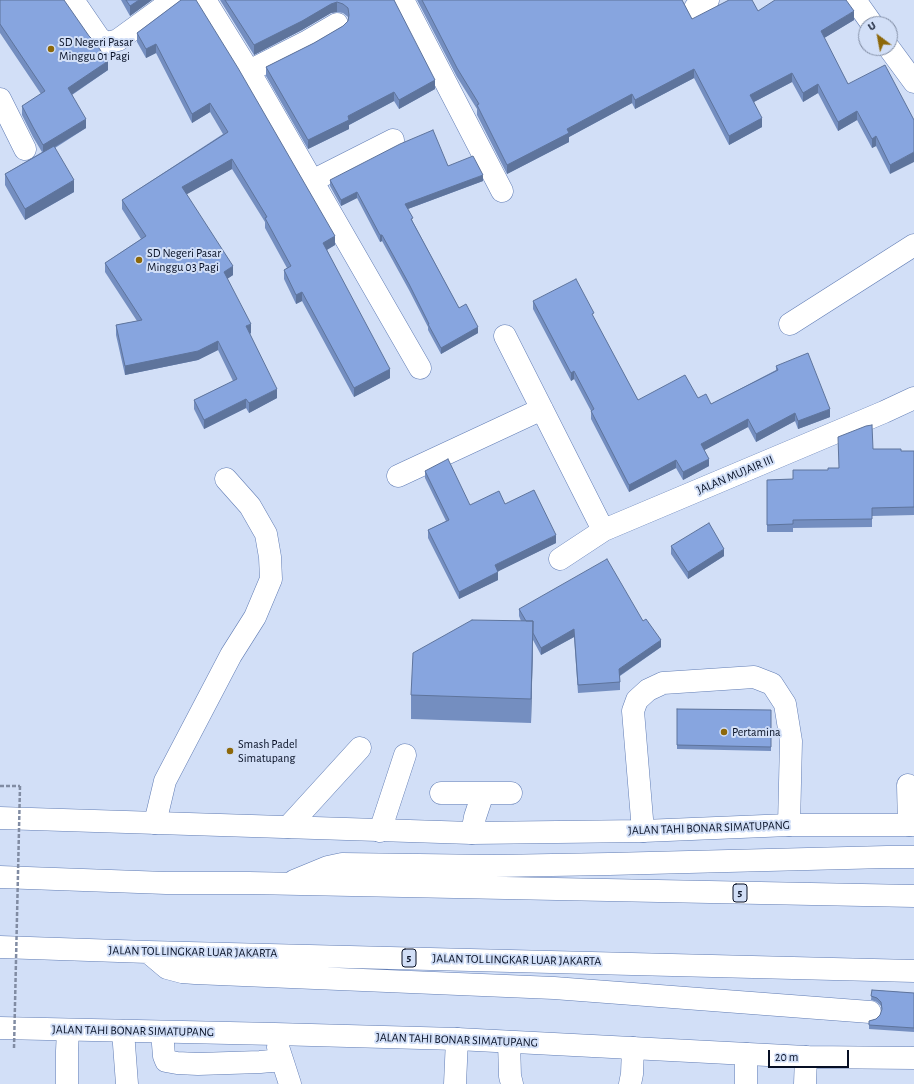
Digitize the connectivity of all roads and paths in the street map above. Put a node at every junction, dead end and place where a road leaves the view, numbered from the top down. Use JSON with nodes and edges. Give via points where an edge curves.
{"nodes":[{"id":1,"x":73,"y":0,"type":"edge"},
{"id":2,"x":173,"y":0,"type":"edge"},
{"id":3,"x":205,"y":0,"type":"edge"},
{"id":4,"x":403,"y":0,"type":"edge"},
{"id":5,"x":855,"y":0,"type":"edge"},
{"id":6,"x":866,"y":16,"type":"edge"},
{"id":7,"x":337,"y":24,"type":"dead end"},
{"id":8,"x":896,"y":56,"type":"edge"},
{"id":9,"x":249,"y":72,"type":"junction"},
{"id":10,"x":914,"y":82,"type":"edge"},
{"id":11,"x":0,"y":99,"type":"edge"},
{"id":12,"x":393,"y":140,"type":"dead end"},
{"id":13,"x":25,"y":148,"type":"dead end"},
{"id":14,"x":312,"y":180,"type":"junction"},
{"id":15,"x":502,"y":191,"type":"dead end"},
{"id":16,"x":914,"y":245,"type":"edge"},
{"id":17,"x":790,"y":324,"type":"dead end"},
{"id":18,"x":505,"y":336,"type":"dead end"},
{"id":19,"x":420,"y":368,"type":"dead end"},
{"id":20,"x":914,"y":398,"type":"edge"},
{"id":21,"x":542,"y":409,"type":"junction"},
{"id":22,"x":398,"y":476,"type":"dead end"},
{"id":23,"x":226,"y":479,"type":"dead end"},
{"id":24,"x":604,"y":530,"type":"junction"},
{"id":25,"x":560,"y":559,"type":"dead end"},
{"id":26,"x":360,"y":748,"type":"dead end"},
{"id":27,"x":405,"y":754,"type":"dead end"},
{"id":28,"x":908,"y":784,"type":"dead end"},
{"id":29,"x":0,"y":786,"type":"edge"},
{"id":30,"x":441,"y":793,"type":"dead end"},
{"id":31,"x":511,"y":793,"type":"dead end"},
{"id":32,"x":484,"y":794,"type":"junction"},
{"id":33,"x":0,"y":818,"type":"edge"},
{"id":34,"x":155,"y":823,"type":"junction"},
{"id":35,"x":789,"y":825,"type":"junction"},
{"id":36,"x":911,"y":825,"type":"edge"},
{"id":37,"x":288,"y":827,"type":"junction"},
{"id":38,"x":380,"y":831,"type":"junction"},
{"id":39,"x":643,"y":831,"type":"junction"},
{"id":40,"x":472,"y":833,"type":"junction"},
{"id":41,"x":914,"y":857,"type":"edge"},
{"id":42,"x":0,"y":877,"type":"edge"},
{"id":43,"x":283,"y":885,"type":"junction"},
{"id":44,"x":914,"y":896,"type":"edge"},
{"id":45,"x":0,"y":947,"type":"edge"},
{"id":46,"x":148,"y":952,"type":"junction"},
{"id":47,"x":914,"y":971,"type":"edge"},
{"id":48,"x":870,"y":1012,"type":"dead end"},
{"id":49,"x":0,"y":1028,"type":"edge"},
{"id":50,"x":68,"y":1030,"type":"junction"},
{"id":51,"x":123,"y":1031,"type":"junction"},
{"id":52,"x":162,"y":1032,"type":"junction"},
{"id":53,"x":275,"y":1034,"type":"junction"},
{"id":54,"x":458,"y":1039,"type":"junction"},
{"id":55,"x":509,"y":1042,"type":"junction"},
{"id":56,"x":14,"y":1048,"type":"dead end"},
{"id":57,"x":632,"y":1048,"type":"junction"},
{"id":58,"x":746,"y":1054,"type":"junction"},
{"id":59,"x":806,"y":1057,"type":"junction"},
{"id":60,"x":914,"y":1058,"type":"edge"},
{"id":61,"x":282,"y":1060,"type":"junction"},
{"id":62,"x":67,"y":1084,"type":"edge"},
{"id":63,"x":127,"y":1084,"type":"edge"},
{"id":64,"x":290,"y":1084,"type":"edge"},
{"id":65,"x":455,"y":1084,"type":"edge"},
{"id":66,"x":512,"y":1084,"type":"edge"},
{"id":67,"x":630,"y":1084,"type":"edge"},
{"id":68,"x":746,"y":1084,"type":"edge"},
{"id":69,"x":805,"y":1084,"type":"edge"}],
"edges":[{"from":1,"to":2,"type":"main road","via":[[99,38],[107,43],[118,40]]},
{"from":3,"to":9,"type":"main road"},
{"from":4,"to":15,"type":"main road"},
{"from":5,"to":6,"type":"main road"},
{"from":7,"to":9,"type":"main road"},
{"from":8,"to":10,"type":"main road"},
{"from":9,"to":14,"type":"main road"},
{"from":11,"to":13,"type":"main road"},
{"from":12,"to":14,"type":"main road"},
{"from":14,"to":19,"type":"main road"},
{"from":16,"to":17,"type":"main road"},
{"from":18,"to":21,"type":"main road"},
{"from":20,"to":24,"type":"main road","name":"JALAN MUJAIR III"},
{"from":21,"to":22,"type":"main road"},
{"from":21,"to":24,"type":"main road"},
{"from":23,"to":34,"type":"main road","via":[[250,506],[266,534],[271,579],[255,617],[231,655],[165,781]]},
{"from":24,"to":25,"type":"main road","name":"JALAN MUJAIR III"},
{"from":26,"to":37,"type":"main road"},
{"from":27,"to":38,"type":"main road"},
{"from":28,"to":36,"type":"main road"},
{"from":29,"to":56,"type":"path","bridge":true,"via":[[20,786]]},
{"from":30,"to":32,"type":"main road"},
{"from":31,"to":32,"type":"main road"},
{"from":32,"to":40,"type":"main road"},
{"from":33,"to":34,"type":"main road","name":"JALAN TAHI BONAR SIMATUPANG"},
{"from":34,"to":37,"type":"main road","name":"JALAN TAHI BONAR SIMATUPANG"},
{"from":35,"to":36,"type":"main road","name":"JALAN TAHI BONAR SIMATUPANG"},
{"from":35,"to":39,"type":"main road","name":"JALAN TAHI BONAR SIMATUPANG"},
{"from":35,"to":39,"type":"main road","via":[[791,741],[785,704],[772,684],[754,677],[663,683],[648,690],[637,700],[633,711]]},
{"from":37,"to":38,"type":"main road","name":"JALAN TAHI BONAR SIMATUPANG"},
{"from":38,"to":40,"type":"main road","name":"JALAN TAHI BONAR SIMATUPANG"},
{"from":39,"to":40,"type":"main road","name":"JALAN TAHI BONAR SIMATUPANG"},
{"from":41,"to":43,"type":"main road","via":[[495,866],[342,864]]},
{"from":42,"to":43,"type":"main road","number":"5"},
{"from":43,"to":44,"type":"main road","number":"5"},
{"from":45,"to":46,"type":"main road","name":"JALAN TOL LINGKAR LUAR JAKARTA","number":"5"},
{"from":46,"to":47,"type":"main road","name":"JALAN TOL LINGKAR LUAR JAKARTA","number":"5"},
{"from":46,"to":48,"type":"main road","via":[[167,968],[182,972],[554,988]]},
{"from":49,"to":50,"type":"main road","name":"JALAN TAHI BONAR SIMATUPANG"},
{"from":50,"to":51,"type":"main road","name":"JALAN TAHI BONAR SIMATUPANG"},
{"from":50,"to":62,"type":"main road"},
{"from":51,"to":52,"type":"main road","name":"JALAN TAHI BONAR SIMATUPANG"},
{"from":51,"to":63,"type":"main road"},
{"from":52,"to":53,"type":"main road","name":"JALAN TAHI BONAR SIMATUPANG"},
{"from":52,"to":61,"type":"main road","via":[[166,1061],[198,1064]]},
{"from":53,"to":54,"type":"main road","name":"JALAN TAHI BONAR SIMATUPANG"},
{"from":53,"to":61,"type":"main road"},
{"from":54,"to":55,"type":"main road","name":"JALAN TAHI BONAR SIMATUPANG"},
{"from":54,"to":65,"type":"main road"},
{"from":55,"to":57,"type":"main road","name":"JALAN TAHI BONAR SIMATUPANG"},
{"from":55,"to":66,"type":"main road"},
{"from":57,"to":58,"type":"main road","name":"JALAN TAHI BONAR SIMATUPANG"},
{"from":57,"to":67,"type":"main road"},
{"from":58,"to":59,"type":"main road","name":"JALAN TAHI BONAR SIMATUPANG"},
{"from":58,"to":68,"type":"main road"},
{"from":59,"to":60,"type":"main road","name":"JALAN TAHI BONAR SIMATUPANG"},
{"from":59,"to":69,"type":"main road"},
{"from":61,"to":64,"type":"main road"}]}
